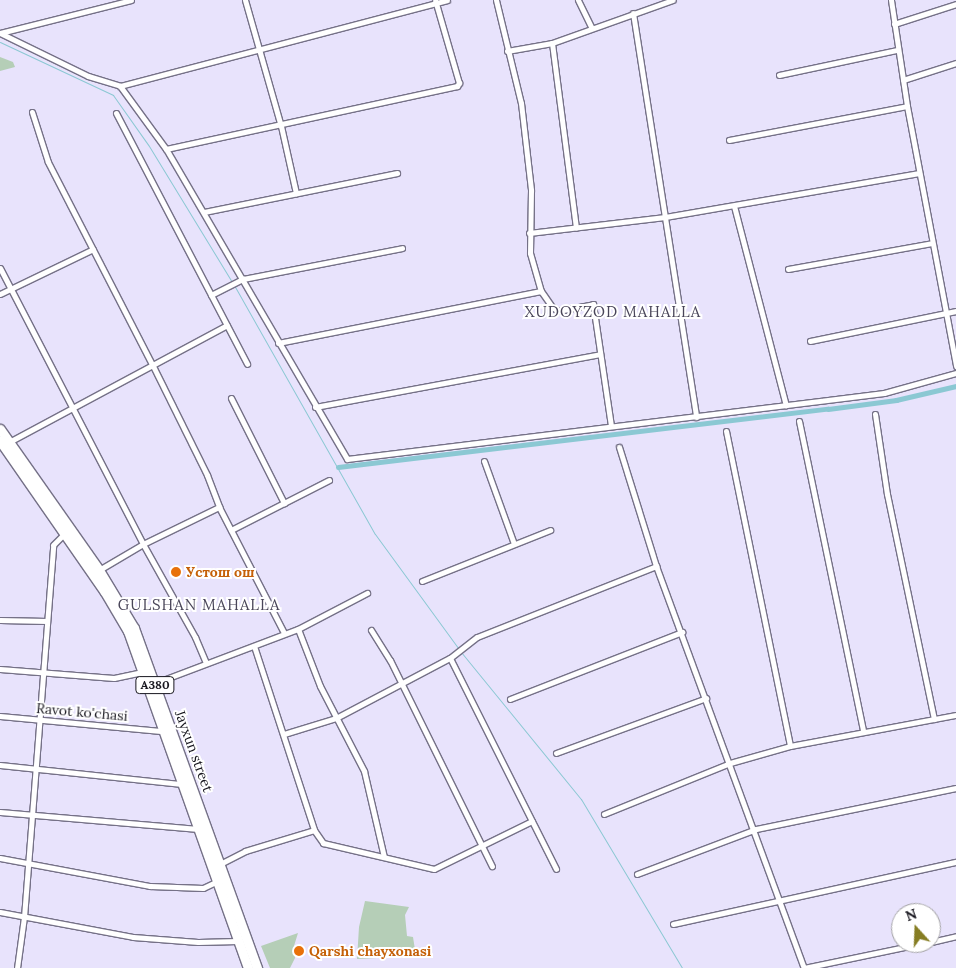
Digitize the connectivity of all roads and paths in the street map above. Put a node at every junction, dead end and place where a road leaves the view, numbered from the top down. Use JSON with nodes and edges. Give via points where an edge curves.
{"nodes":[{"id":1,"x":130,"y":0,"type":"edge"},
{"id":2,"x":245,"y":0,"type":"edge"},
{"id":3,"x":447,"y":0,"type":"edge"},
{"id":4,"x":496,"y":0,"type":"edge"},
{"id":5,"x":578,"y":0,"type":"edge"},
{"id":6,"x":672,"y":0,"type":"edge"},
{"id":7,"x":891,"y":0,"type":"edge"},
{"id":8,"x":123,"y":1,"type":"edge"},
{"id":9,"x":435,"y":2,"type":"edge"},
{"id":10,"x":956,"y":4,"type":"edge"},
{"id":11,"x":633,"y":13,"type":"junction"},
{"id":12,"x":894,"y":24,"type":"junction"},
{"id":13,"x":591,"y":27,"type":"junction"},
{"id":14,"x":0,"y":33,"type":"edge"},
{"id":15,"x":552,"y":43,"type":"junction"},
{"id":16,"x":258,"y":48,"type":"junction"},
{"id":17,"x":897,"y":50,"type":"junction"},
{"id":18,"x":507,"y":51,"type":"junction"},
{"id":19,"x":956,"y":63,"type":"edge"},
{"id":20,"x":779,"y":75,"type":"dead end"},
{"id":21,"x":902,"y":80,"type":"junction"},
{"id":22,"x":120,"y":86,"type":"junction"},
{"id":23,"x":907,"y":106,"type":"junction"},
{"id":24,"x":32,"y":112,"type":"dead end"},
{"id":25,"x":116,"y":113,"type":"dead end"},
{"id":26,"x":281,"y":126,"type":"junction"},
{"id":27,"x":729,"y":140,"type":"dead end"},
{"id":28,"x":166,"y":149,"type":"junction"},
{"id":29,"x":397,"y":173,"type":"dead end"},
{"id":30,"x":919,"y":173,"type":"junction"},
{"id":31,"x":296,"y":193,"type":"junction"},
{"id":32,"x":734,"y":206,"type":"junction"},
{"id":33,"x":204,"y":212,"type":"junction"},
{"id":34,"x":665,"y":217,"type":"junction"},
{"id":35,"x":576,"y":227,"type":"junction"},
{"id":36,"x":529,"y":233,"type":"junction"},
{"id":37,"x":932,"y":243,"type":"junction"},
{"id":38,"x":402,"y":248,"type":"dead end"},
{"id":39,"x":93,"y":249,"type":"junction"},
{"id":40,"x":0,"y":268,"type":"edge"},
{"id":41,"x":788,"y":269,"type":"dead end"},
{"id":42,"x":241,"y":280,"type":"junction"},
{"id":43,"x":10,"y":289,"type":"junction"},
{"id":44,"x":541,"y":291,"type":"junction"},
{"id":45,"x":0,"y":294,"type":"edge"},
{"id":46,"x":211,"y":295,"type":"junction"},
{"id":47,"x":956,"y":311,"type":"edge"},
{"id":48,"x":945,"y":313,"type":"junction"},
{"id":49,"x":226,"y":325,"type":"junction"},
{"id":50,"x":810,"y":341,"type":"dead end"},
{"id":51,"x":278,"y":343,"type":"junction"},
{"id":52,"x":600,"y":354,"type":"junction"},
{"id":53,"x":152,"y":364,"type":"junction"},
{"id":54,"x":247,"y":364,"type":"dead end"},
{"id":55,"x":956,"y":366,"type":"edge"},
{"id":56,"x":956,"y":373,"type":"edge"},
{"id":57,"x":231,"y":398,"type":"dead end"},
{"id":58,"x":786,"y":405,"type":"junction"},
{"id":59,"x":71,"y":407,"type":"junction"},
{"id":60,"x":314,"y":407,"type":"junction"},
{"id":61,"x":875,"y":414,"type":"dead end"},
{"id":62,"x":696,"y":417,"type":"junction"},
{"id":63,"x":799,"y":420,"type":"dead end"},
{"id":64,"x":611,"y":426,"type":"junction"},
{"id":65,"x":0,"y":429,"type":"edge"},
{"id":66,"x":726,"y":431,"type":"dead end"},
{"id":67,"x":5,"y":442,"type":"edge"},
{"id":68,"x":619,"y":447,"type":"dead end"},
{"id":69,"x":484,"y":461,"type":"dead end"},
{"id":70,"x":329,"y":480,"type":"dead end"},
{"id":71,"x":284,"y":503,"type":"junction"},
{"id":72,"x":219,"y":507,"type":"junction"},
{"id":73,"x":231,"y":530,"type":"junction"},
{"id":74,"x":550,"y":530,"type":"dead end"},
{"id":75,"x":64,"y":534,"type":"junction"},
{"id":76,"x":143,"y":544,"type":"junction"},
{"id":77,"x":514,"y":544,"type":"junction"},
{"id":78,"x":656,"y":566,"type":"junction"},
{"id":79,"x":99,"y":570,"type":"junction"},
{"id":80,"x":422,"y":581,"type":"dead end"},
{"id":81,"x":367,"y":593,"type":"dead end"},
{"id":82,"x":0,"y":620,"type":"edge"},
{"id":83,"x":47,"y":621,"type":"junction"},
{"id":84,"x":298,"y":629,"type":"junction"},
{"id":85,"x":371,"y":630,"type":"dead end"},
{"id":86,"x":682,"y":632,"type":"junction"},
{"id":87,"x":284,"y":633,"type":"junction"},
{"id":88,"x":254,"y":646,"type":"junction"},
{"id":89,"x":450,"y":658,"type":"junction"},
{"id":90,"x":206,"y":663,"type":"junction"},
{"id":91,"x":0,"y":669,"type":"edge"},
{"id":92,"x":142,"y":672,"type":"junction"},
{"id":93,"x":44,"y":674,"type":"junction"},
{"id":94,"x":155,"y":683,"type":"junction"},
{"id":95,"x":402,"y":684,"type":"junction"},
{"id":96,"x":706,"y":698,"type":"junction"},
{"id":97,"x":510,"y":699,"type":"dead end"},
{"id":98,"x":956,"y":715,"type":"edge"},
{"id":99,"x":0,"y":716,"type":"edge"},
{"id":100,"x":336,"y":718,"type":"junction"},
{"id":101,"x":934,"y":719,"type":"junction"},
{"id":102,"x":40,"y":720,"type":"junction"},
{"id":103,"x":163,"y":731,"type":"junction"},
{"id":104,"x":863,"y":731,"type":"junction"},
{"id":105,"x":284,"y":734,"type":"junction"},
{"id":106,"x":790,"y":746,"type":"junction"},
{"id":107,"x":556,"y":753,"type":"dead end"},
{"id":108,"x":730,"y":763,"type":"junction"},
{"id":109,"x":0,"y":765,"type":"edge"},
{"id":110,"x":35,"y":770,"type":"junction"},
{"id":111,"x":182,"y":784,"type":"junction"},
{"id":112,"x":956,"y":788,"type":"edge"},
{"id":113,"x":0,"y":812,"type":"edge"},
{"id":114,"x":604,"y":814,"type":"dead end"},
{"id":115,"x":30,"y":815,"type":"junction"},
{"id":116,"x":532,"y":821,"type":"junction"},
{"id":117,"x":756,"y":829,"type":"junction"},
{"id":118,"x":198,"y":830,"type":"junction"},
{"id":119,"x":314,"y":830,"type":"junction"},
{"id":120,"x":482,"y":845,"type":"junction"},
{"id":121,"x":384,"y":857,"type":"junction"},
{"id":122,"x":0,"y":858,"type":"edge"},
{"id":123,"x":956,"y":862,"type":"edge"},
{"id":124,"x":28,"y":863,"type":"junction"},
{"id":125,"x":220,"y":864,"type":"junction"},
{"id":126,"x":492,"y":866,"type":"dead end"},
{"id":127,"x":556,"y":870,"type":"dead end"},
{"id":128,"x":637,"y":874,"type":"dead end"},
{"id":129,"x":216,"y":882,"type":"junction"},
{"id":130,"x":779,"y":899,"type":"junction"},
{"id":131,"x":0,"y":912,"type":"edge"},
{"id":132,"x":24,"y":917,"type":"junction"},
{"id":133,"x":673,"y":924,"type":"dead end"},
{"id":134,"x":956,"y":936,"type":"edge"},
{"id":135,"x":941,"y":940,"type":"edge"},
{"id":136,"x":238,"y":941,"type":"junction"},
{"id":137,"x":891,"y":950,"type":"edge"},
{"id":138,"x":252,"y":966,"type":"edge"},
{"id":139,"x":17,"y":968,"type":"edge"},
{"id":140,"x":804,"y":968,"type":"edge"}],
"edges":[{"from":1,"to":8,"type":"street"},
{"from":2,"to":16,"type":"street"},
{"from":3,"to":9,"type":"street"},
{"from":4,"to":18,"type":"street"},
{"from":5,"to":13,"type":"street"},
{"from":6,"to":11,"type":"street"},
{"from":7,"to":12,"type":"street"},
{"from":8,"to":14,"type":"street"},
{"from":9,"to":16,"type":"street"},
{"from":9,"to":26,"type":"street","via":[[459,83],[457,86]]},
{"from":10,"to":12,"type":"street"},
{"from":11,"to":13,"type":"street"},
{"from":11,"to":34,"type":"street"},
{"from":12,"to":17,"type":"street"},
{"from":13,"to":15,"type":"street"},
{"from":14,"to":22,"type":"street","via":[[88,76]]},
{"from":15,"to":18,"type":"street"},
{"from":15,"to":35,"type":"street"},
{"from":16,"to":22,"type":"street"},
{"from":16,"to":26,"type":"street"},
{"from":17,"to":20,"type":"street"},
{"from":17,"to":21,"type":"street"},
{"from":18,"to":36,"type":"street","via":[[523,122],[531,190]]},
{"from":19,"to":21,"type":"street"},
{"from":21,"to":23,"type":"street"},
{"from":22,"to":28,"type":"street"},
{"from":23,"to":27,"type":"street"},
{"from":23,"to":30,"type":"street"},
{"from":24,"to":39,"type":"street","via":[[48,162]]},
{"from":25,"to":46,"type":"street"},
{"from":26,"to":28,"type":"street"},
{"from":26,"to":31,"type":"street"},
{"from":28,"to":33,"type":"street"},
{"from":29,"to":31,"type":"street"},
{"from":30,"to":32,"type":"street"},
{"from":30,"to":37,"type":"street"},
{"from":31,"to":33,"type":"street"},
{"from":32,"to":34,"type":"street"},
{"from":32,"to":58,"type":"street"},
{"from":33,"to":42,"type":"street"},
{"from":34,"to":35,"type":"street"},
{"from":34,"to":62,"type":"street"},
{"from":35,"to":36,"type":"street"},
{"from":36,"to":44,"type":"street","via":[[530,253]]},
{"from":37,"to":41,"type":"street"},
{"from":37,"to":48,"type":"street"},
{"from":38,"to":42,"type":"street"},
{"from":39,"to":43,"type":"street"},
{"from":39,"to":53,"type":"street"},
{"from":40,"to":43,"type":"street"},
{"from":42,"to":46,"type":"street"},
{"from":42,"to":51,"type":"street"},
{"from":43,"to":45,"type":"street"},
{"from":43,"to":59,"type":"street"},
{"from":44,"to":51,"type":"street"},
{"from":44,"to":52,"type":"street","via":[[558,311],[593,304]]},
{"from":46,"to":49,"type":"street"},
{"from":47,"to":48,"type":"street"},
{"from":48,"to":50,"type":"street"},
{"from":48,"to":55,"type":"street"},
{"from":49,"to":53,"type":"street"},
{"from":49,"to":54,"type":"street"},
{"from":51,"to":60,"type":"street"},
{"from":52,"to":60,"type":"street"},
{"from":52,"to":64,"type":"street"},
{"from":53,"to":59,"type":"street"},
{"from":53,"to":72,"type":"street","via":[[207,475]]},
{"from":56,"to":58,"type":"street","via":[[884,393]]},
{"from":57,"to":71,"type":"street"},
{"from":58,"to":62,"type":"street"},
{"from":59,"to":67,"type":"street"},
{"from":59,"to":76,"type":"street"},
{"from":60,"to":64,"type":"street","via":[[348,459]]},
{"from":61,"to":101,"type":"street","via":[[887,494]]},
{"from":62,"to":64,"type":"street"},
{"from":63,"to":104,"type":"street"},
{"from":65,"to":67,"type":"highway","name":"Jayxun street","number":"A380"},
{"from":66,"to":106,"type":"street"},
{"from":67,"to":75,"type":"highway","name":"Jayxun street","number":"A380"},
{"from":67,"to":79,"type":"highway","name":"Jayxun street","number":"A380"},
{"from":68,"to":78,"type":"street"},
{"from":69,"to":77,"type":"street"},
{"from":70,"to":71,"type":"street"},
{"from":71,"to":73,"type":"street"},
{"from":72,"to":73,"type":"street"},
{"from":72,"to":76,"type":"street"},
{"from":73,"to":87,"type":"street"},
{"from":74,"to":77,"type":"street"},
{"from":75,"to":83,"type":"street","via":[[53,545]]},
{"from":75,"to":92,"type":"highway","name":"Jayxun street","number":"A380","via":[[115,608]]},
{"from":76,"to":79,"type":"street"},
{"from":76,"to":90,"type":"street","via":[[196,637]]},
{"from":77,"to":80,"type":"street"},
{"from":78,"to":86,"type":"street"},
{"from":78,"to":89,"type":"street","via":[[478,637]]},
{"from":79,"to":94,"type":"highway","name":"Jayxun street","number":"A380","via":[[134,628]]},
{"from":81,"to":84,"type":"street"},
{"from":82,"to":83,"type":"street"},
{"from":83,"to":93,"type":"street"},
{"from":84,"to":87,"type":"street"},
{"from":84,"to":100,"type":"street"},
{"from":85,"to":95,"type":"street"},
{"from":86,"to":96,"type":"street"},
{"from":86,"to":97,"type":"street"},
{"from":87,"to":88,"type":"street"},
{"from":88,"to":90,"type":"street"},
{"from":88,"to":105,"type":"street"},
{"from":89,"to":95,"type":"street"},
{"from":89,"to":116,"type":"street"},
{"from":90,"to":94,"type":"street"},
{"from":91,"to":93,"type":"street"},
{"from":92,"to":93,"type":"street","via":[[114,678]]},
{"from":92,"to":103,"type":"highway","name":"Jayxun street","number":"A380"},
{"from":93,"to":102,"type":"street"},
{"from":94,"to":125,"type":"highway","name":"Jayxun street","number":"A380"},
{"from":95,"to":100,"type":"street"},
{"from":95,"to":120,"type":"street"},
{"from":96,"to":107,"type":"street"},
{"from":96,"to":108,"type":"street"},
{"from":98,"to":101,"type":"street"},
{"from":99,"to":102,"type":"street","name":"Ravot ko'chasi"},
{"from":100,"to":105,"type":"street"},
{"from":100,"to":121,"type":"street","via":[[364,771]]},
{"from":101,"to":104,"type":"street"},
{"from":102,"to":103,"type":"street","name":"Ravot ko'chasi"},
{"from":102,"to":110,"type":"street"},
{"from":103,"to":111,"type":"highway","name":"Jayxun street","number":"A380"},
{"from":104,"to":106,"type":"street"},
{"from":105,"to":119,"type":"street"},
{"from":106,"to":108,"type":"street"},
{"from":108,"to":114,"type":"street"},
{"from":108,"to":117,"type":"street"},
{"from":109,"to":110,"type":"street"},
{"from":110,"to":111,"type":"street"},
{"from":110,"to":115,"type":"street"},
{"from":111,"to":118,"type":"highway","name":"Jayxun street","number":"A380"},
{"from":112,"to":117,"type":"street"},
{"from":113,"to":115,"type":"street"},
{"from":115,"to":118,"type":"street"},
{"from":115,"to":124,"type":"street"},
{"from":116,"to":120,"type":"street"},
{"from":116,"to":127,"type":"street"},
{"from":117,"to":128,"type":"street"},
{"from":117,"to":130,"type":"street"},
{"from":118,"to":129,"type":"highway","name":"Jayxun street","number":"A380"},
{"from":119,"to":121,"type":"street","via":[[323,843]]},
{"from":119,"to":125,"type":"street","via":[[245,851]]},
{"from":120,"to":121,"type":"street","via":[[434,869],[414,867]]},
{"from":120,"to":126,"type":"street"},
{"from":122,"to":124,"type":"street"},
{"from":123,"to":130,"type":"street"},
{"from":124,"to":129,"type":"street","via":[[150,886],[203,888]]},
{"from":124,"to":132,"type":"street"},
{"from":125,"to":138,"type":"highway","name":"Jayxun street","number":"A380"},
{"from":129,"to":136,"type":"highway","name":"Jayxun street","number":"A380"},
{"from":130,"to":133,"type":"street"},
{"from":130,"to":140,"type":"street"},
{"from":131,"to":132,"type":"street"},
{"from":132,"to":136,"type":"street","via":[[133,937],[198,942]]},
{"from":132,"to":139,"type":"street"},
{"from":134,"to":135,"type":"street"},
{"from":136,"to":138,"type":"highway","name":"Jayxun street","number":"A380"},
{"from":137,"to":140,"type":"street"}]}
